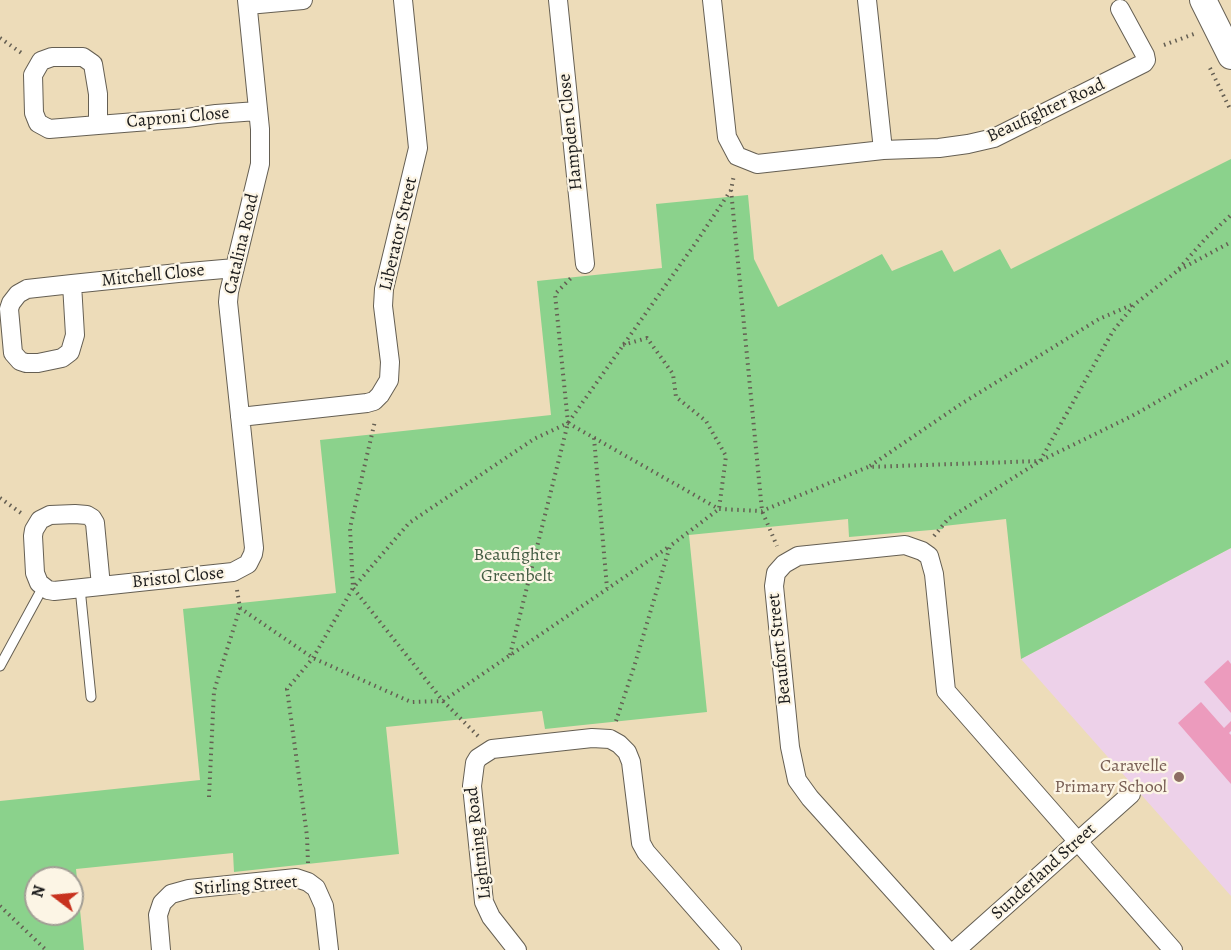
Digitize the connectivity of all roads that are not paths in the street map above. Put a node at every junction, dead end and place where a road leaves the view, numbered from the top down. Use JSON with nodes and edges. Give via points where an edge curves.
{"nodes":[{"id":1,"x":303,"y":0,"type":"edge"},
{"id":2,"x":403,"y":0,"type":"edge"},
{"id":3,"x":558,"y":0,"type":"edge"},
{"id":4,"x":712,"y":0,"type":"edge"},
{"id":5,"x":867,"y":0,"type":"edge"},
{"id":6,"x":1203,"y":0,"type":"edge"},
{"id":7,"x":248,"y":2,"type":"edge"},
{"id":8,"x":1120,"y":9,"type":"dead end"},
{"id":9,"x":1231,"y":56,"type":"edge"},
{"id":10,"x":257,"y":111,"type":"junction"},
{"id":11,"x":98,"y":125,"type":"junction"},
{"id":12,"x":883,"y":150,"type":"junction"},
{"id":13,"x":585,"y":264,"type":"road end"},
{"id":14,"x":235,"y":268,"type":"junction"},
{"id":15,"x":72,"y":284,"type":"junction"},
{"id":16,"x":240,"y":417,"type":"junction"},
{"id":17,"x":252,"y":560,"type":"joint"},
{"id":18,"x":101,"y":586,"type":"junction"},
{"id":19,"x":43,"y":587,"type":"junction"},
{"id":20,"x":80,"y":588,"type":"junction"},
{"id":21,"x":0,"y":666,"type":"edge"},
{"id":22,"x":91,"y":697,"type":"dead end"},
{"id":23,"x":1131,"y":794,"type":"dead end"},
{"id":24,"x":1078,"y":840,"type":"junction"},
{"id":25,"x":161,"y":950,"type":"edge"},
{"id":26,"x":329,"y":950,"type":"edge"},
{"id":27,"x":517,"y":950,"type":"edge"},
{"id":28,"x":732,"y":950,"type":"edge"},
{"id":29,"x":947,"y":950,"type":"edge"},
{"id":30,"x":956,"y":950,"type":"edge"},
{"id":31,"x":1173,"y":950,"type":"edge"}],
"edges":[{"from":1,"to":7,"type":"street"},
{"from":2,"to":16,"type":"street","name":"Liberator Street","via":[[418,147],[384,289],[389,380],[381,395],[367,403]]},
{"from":3,"to":13,"type":"street","name":"Hampden Close"},
{"from":4,"to":12,"type":"street","name":"Beaufighter Road","via":[[727,137],[737,156],[757,164]]},
{"from":5,"to":12,"type":"street"},
{"from":6,"to":9,"type":"street"},
{"from":7,"to":10,"type":"street","name":"Catalina Road"},
{"from":8,"to":12,"type":"street","name":"Beaufighter Road","via":[[1145,55],[1141,66],[994,138],[968,144]]},
{"from":10,"to":11,"type":"street","name":"Caproni Close"},
{"from":10,"to":14,"type":"street","name":"Catalina Road","via":[[260,164]]},
{"from":11,"to":11,"type":"street","name":"Caproni Close","via":[[95,69],[89,59],[52,57],[38,65],[33,75],[38,123],[49,129]]},
{"from":14,"to":15,"type":"street","name":"Mitchell Close"},
{"from":14,"to":16,"type":"street","name":"Catalina Road","via":[[228,302]]},
{"from":15,"to":15,"type":"street","name":"Mitchell Close","via":[[27,289],[11,303],[13,352],[21,360],[38,363],[62,358],[70,352],[75,335]]},
{"from":16,"to":17,"type":"street","name":"Catalina Road"},
{"from":17,"to":18,"type":"street","name":"Bristol Close","via":[[233,572]]},
{"from":18,"to":19,"type":"street","via":[[95,524],[82,514],[50,515],[36,524],[34,573]]},
{"from":18,"to":20,"type":"street","name":"Bristol Close"},
{"from":19,"to":20,"type":"street","name":"Bristol Close","via":[[54,591]]},
{"from":19,"to":21,"type":"lane"},
{"from":20,"to":22,"type":"lane"},
{"from":23,"to":24,"type":"street","name":"Sunderland Street"},
{"from":24,"to":29,"type":"street","name":"Beaufort Street","via":[[946,691],[929,556],[905,545],[798,556],[784,564],[776,573],[774,586],[792,765],[797,780]]},
{"from":24,"to":30,"type":"street","name":"Sunderland Street"},
{"from":24,"to":31,"type":"street"},
{"from":25,"to":26,"type":"street","name":"Stirling Street","via":[[158,915],[171,894],[296,878],[316,888],[324,906]]},
{"from":27,"to":28,"type":"street","name":"Lightning Road","via":[[484,902],[472,774],[478,758],[492,749],[592,738],[610,739],[627,752],[632,762],[641,843]]}]}
